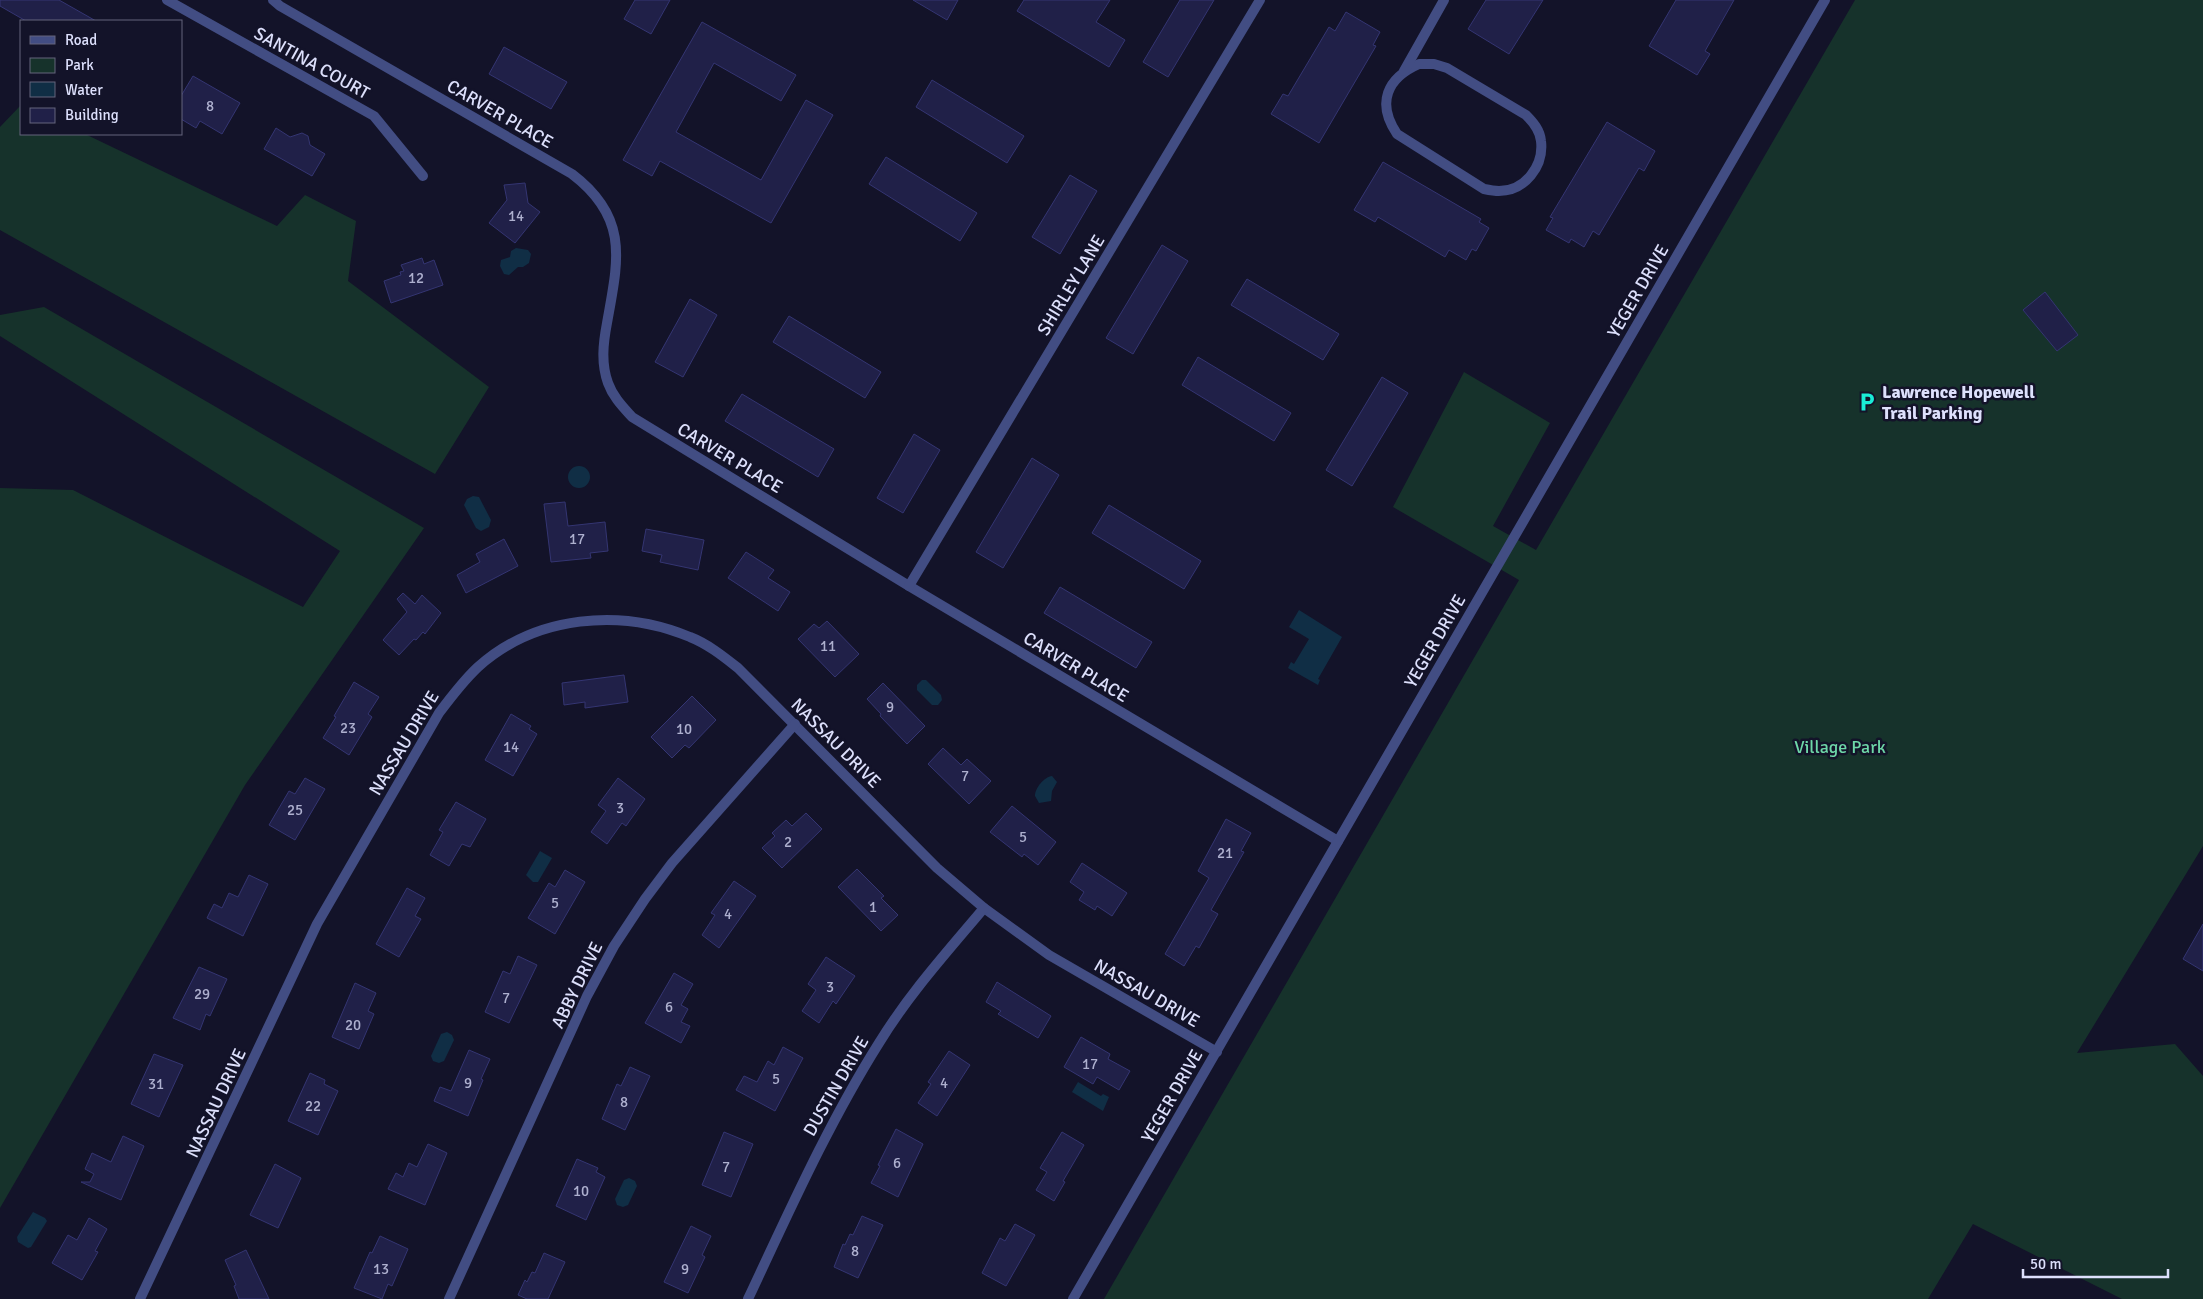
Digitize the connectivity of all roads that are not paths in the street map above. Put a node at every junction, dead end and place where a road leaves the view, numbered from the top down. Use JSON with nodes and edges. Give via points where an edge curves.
{"nodes":[{"id":1,"x":166,"y":0,"type":"edge"},
{"id":2,"x":273,"y":0,"type":"edge"},
{"id":3,"x":1260,"y":0,"type":"edge"},
{"id":4,"x":1444,"y":0,"type":"edge"},
{"id":5,"x":1824,"y":0,"type":"edge"},
{"id":6,"x":1404,"y":71,"type":"junction"},
{"id":7,"x":424,"y":176,"type":"dead end"},
{"id":8,"x":909,"y":586,"type":"junction"},
{"id":9,"x":795,"y":724,"type":"junction"},
{"id":10,"x":1338,"y":841,"type":"junction"},
{"id":11,"x":984,"y":908,"type":"junction"},
{"id":12,"x":1216,"y":1052,"type":"junction"},
{"id":13,"x":140,"y":1299,"type":"edge"},
{"id":14,"x":449,"y":1299,"type":"edge"},
{"id":15,"x":748,"y":1299,"type":"edge"},
{"id":16,"x":1073,"y":1299,"type":"edge"}],
"edges":[{"from":1,"to":7,"type":"street","name":"SANTINA COURT","via":[[374,116]]},
{"from":2,"to":8,"type":"street","name":"CARVER PLACE","via":[[583,183],[609,217],[616,240],[618,261],[603,346],[603,364],[608,384],[618,402],[632,417]]},
{"from":3,"to":8,"type":"street","name":"SHIRLEY LANE"},
{"from":4,"to":6,"type":"street"},
{"from":5,"to":10,"type":"street","name":"YEGER DRIVE"},
{"from":6,"to":6,"type":"street","via":[[1388,93],[1386,108],[1397,134],[1484,189],[1507,190],[1528,180],[1537,168],[1541,140],[1536,126],[1526,114],[1447,68],[1419,64]]},
{"from":8,"to":10,"type":"street","name":"CARVER PLACE"},
{"from":9,"to":11,"type":"street","name":"NASSAU DRIVE","via":[[937,868]]},
{"from":9,"to":13,"type":"street","name":"NASSAU DRIVE","via":[[719,653],[692,638],[659,626],[628,620],[566,624],[536,632],[479,666],[439,713],[317,924]]},
{"from":9,"to":14,"type":"street","name":"ABBY DRIVE","via":[[672,863],[614,946]]},
{"from":10,"to":12,"type":"street","name":"YEGER DRIVE"},
{"from":11,"to":12,"type":"street","name":"NASSAU DRIVE","via":[[1049,955]]},
{"from":11,"to":15,"type":"street","name":"DUSTIN DRIVE","via":[[923,980],[841,1105]]},
{"from":12,"to":16,"type":"street","name":"YEGER DRIVE"}]}
